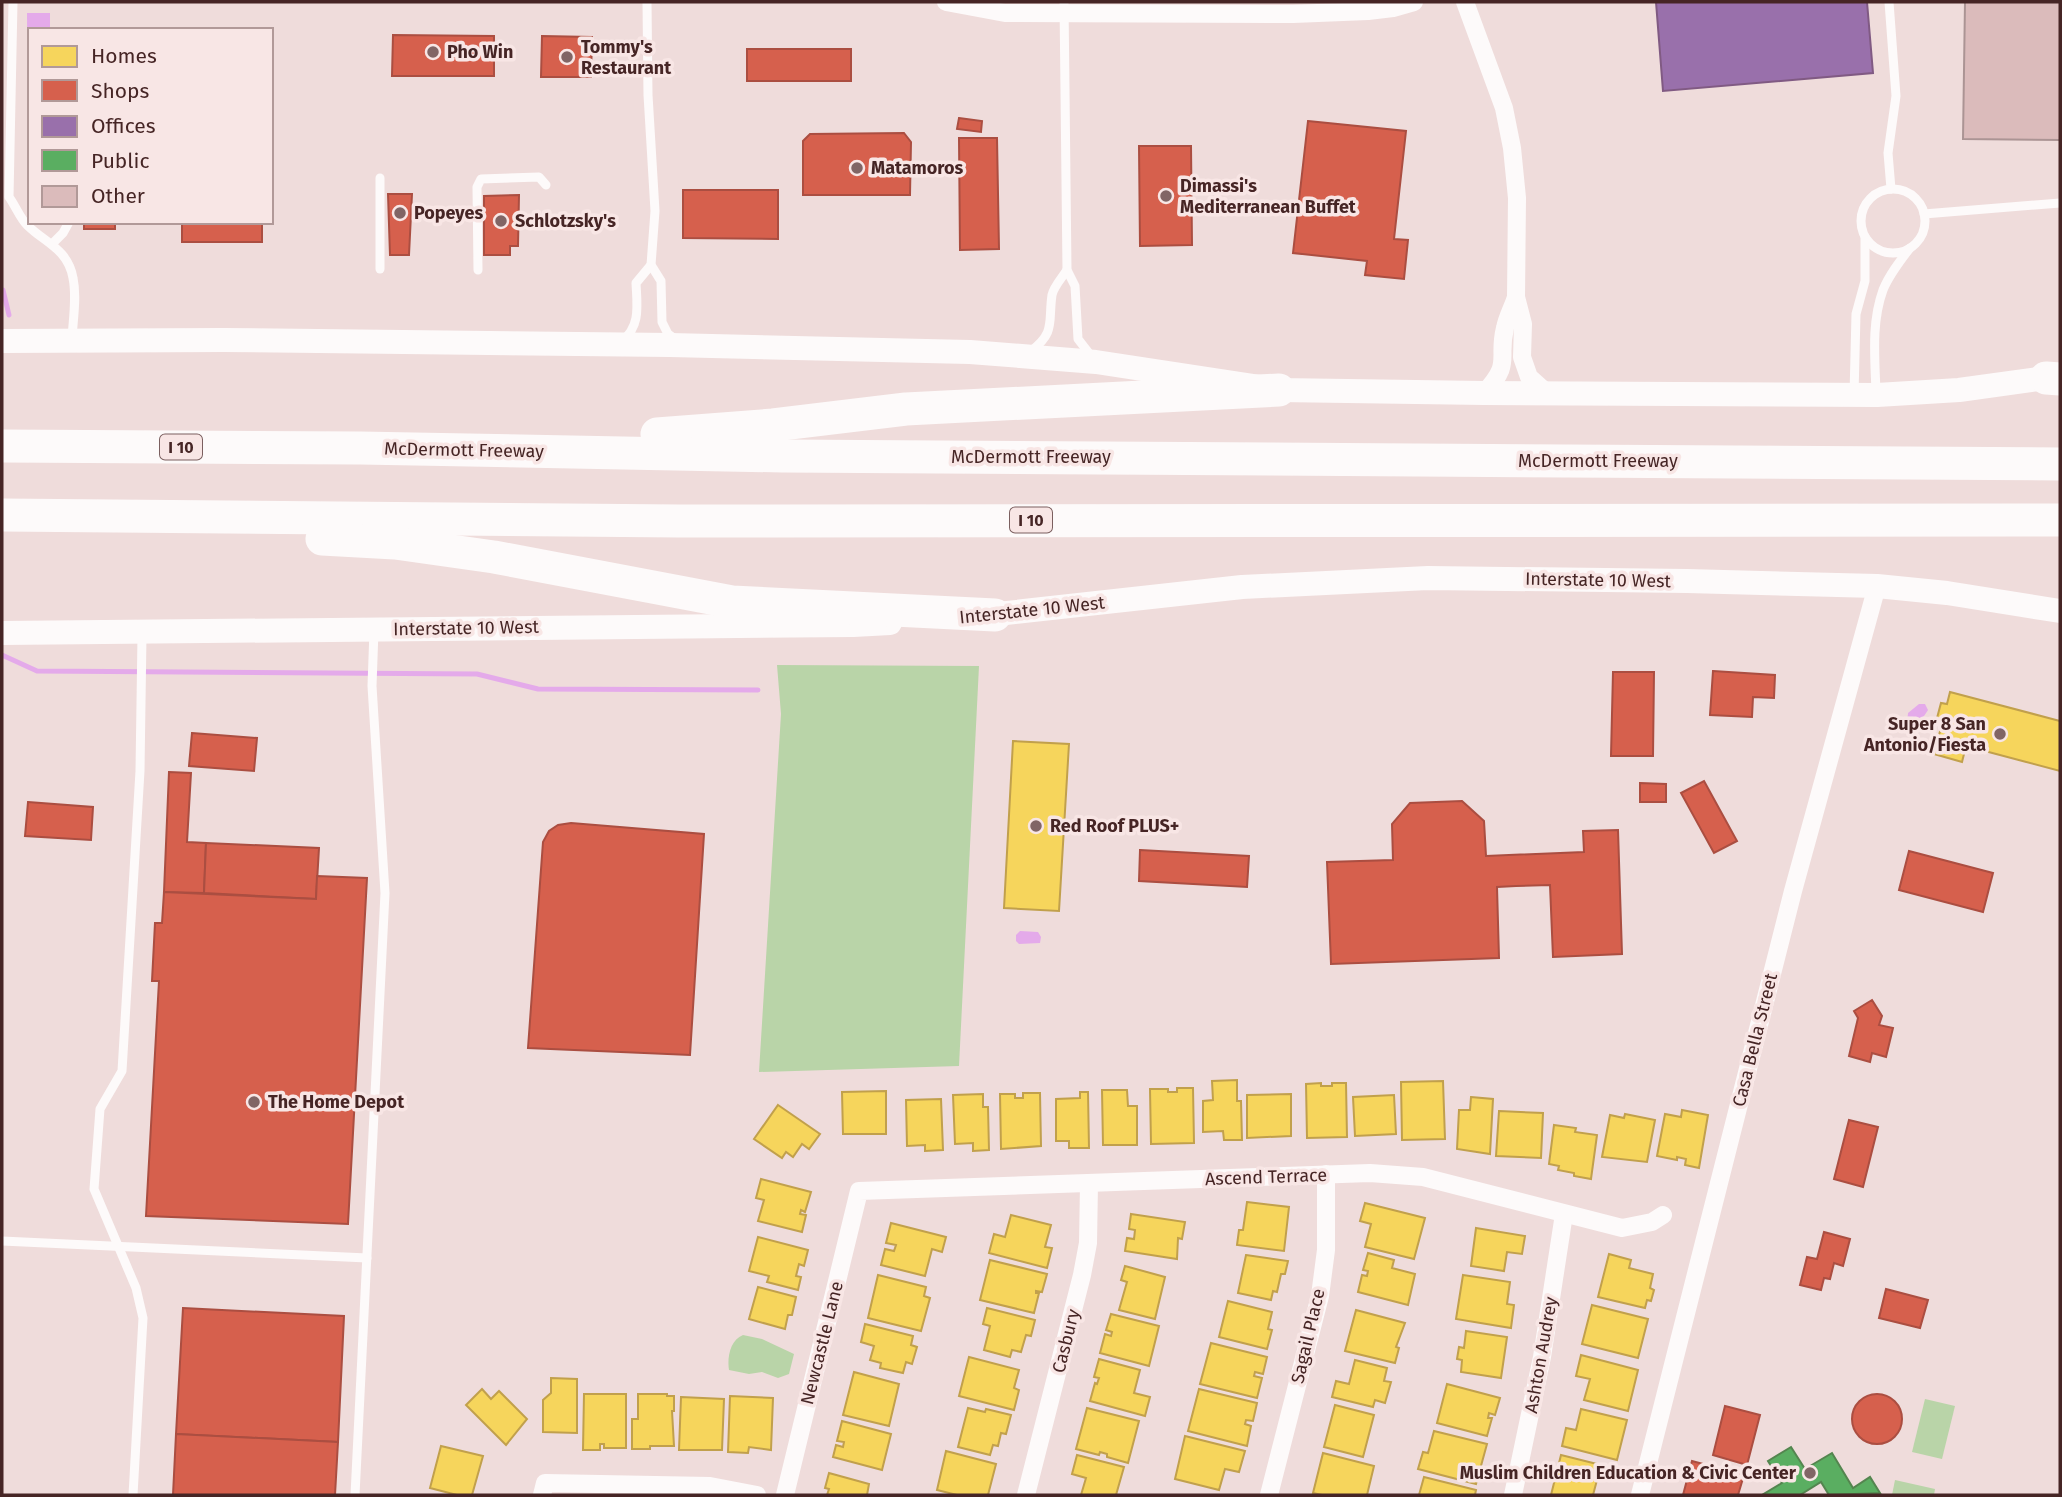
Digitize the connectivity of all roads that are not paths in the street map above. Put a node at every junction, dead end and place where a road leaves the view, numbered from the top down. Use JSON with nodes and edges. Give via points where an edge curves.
{"nodes":[{"id":1,"x":13,"y":2,"type":"edge"},
{"id":2,"x":647,"y":2,"type":"edge"},
{"id":3,"x":946,"y":2,"type":"edge"},
{"id":4,"x":1414,"y":2,"type":"edge"},
{"id":5,"x":1465,"y":2,"type":"edge"},
{"id":6,"x":1889,"y":2,"type":"edge"},
{"id":7,"x":1064,"y":7,"type":"edge"},
{"id":8,"x":1216,"y":8,"type":"edge"},
{"id":9,"x":380,"y":178,"type":"dead end"},
{"id":10,"x":546,"y":185,"type":"dead end"},
{"id":11,"x":1891,"y":189,"type":"junction"},
{"id":12,"x":2060,"y":203,"type":"edge"},
{"id":13,"x":1924,"y":214,"type":"junction"},
{"id":14,"x":68,"y":224,"type":"edge"},
{"id":15,"x":1865,"y":237,"type":"junction"},
{"id":16,"x":53,"y":243,"type":"junction"},
{"id":17,"x":1910,"y":248,"type":"junction"},
{"id":18,"x":651,"y":265,"type":"junction"},
{"id":19,"x":380,"y":269,"type":"dead end"},
{"id":20,"x":478,"y":270,"type":"dead end"},
{"id":21,"x":1067,"y":270,"type":"junction"},
{"id":22,"x":1516,"y":297,"type":"junction"},
{"id":23,"x":72,"y":340,"type":"junction"},
{"id":24,"x":2,"y":341,"type":"edge"},
{"id":25,"x":618,"y":345,"type":"junction"},
{"id":26,"x":687,"y":345,"type":"junction"},
{"id":27,"x":1025,"y":356,"type":"junction"},
{"id":28,"x":1096,"y":362,"type":"junction"},
{"id":29,"x":2055,"y":378,"type":"edge"},
{"id":30,"x":1279,"y":390,"type":"junction"},
{"id":31,"x":1484,"y":393,"type":"junction"},
{"id":32,"x":1548,"y":394,"type":"junction"},
{"id":33,"x":1865,"y":395,"type":"junction"},
{"id":34,"x":2,"y":446,"type":"edge"},
{"id":35,"x":360,"y":448,"type":"junction"},
{"id":36,"x":2060,"y":464,"type":"edge"},
{"id":37,"x":2,"y":515,"type":"edge"},
{"id":38,"x":2060,"y":520,"type":"edge"},
{"id":39,"x":2,"y":521,"type":"edge"},
{"id":40,"x":1877,"y":586,"type":"junction"},
{"id":41,"x":2060,"y":611,"type":"edge"},
{"id":42,"x":995,"y":615,"type":"junction"},
{"id":43,"x":374,"y":629,"type":"junction"},
{"id":44,"x":142,"y":632,"type":"junction"},
{"id":45,"x":2,"y":633,"type":"edge"},
{"id":46,"x":1326,"y":1174,"type":"junction"},
{"id":47,"x":1089,"y":1184,"type":"junction"},
{"id":48,"x":859,"y":1191,"type":"joint"},
{"id":49,"x":1564,"y":1214,"type":"junction"},
{"id":50,"x":1663,"y":1215,"type":"dead end"},
{"id":51,"x":2,"y":1241,"type":"edge"},
{"id":52,"x":118,"y":1247,"type":"junction"},
{"id":53,"x":367,"y":1258,"type":"junction"},
{"id":54,"x":133,"y":1495,"type":"edge"},
{"id":55,"x":355,"y":1495,"type":"edge"},
{"id":56,"x":542,"y":1495,"type":"edge"},
{"id":57,"x":757,"y":1495,"type":"edge"},
{"id":58,"x":785,"y":1495,"type":"edge"},
{"id":59,"x":1026,"y":1495,"type":"edge"},
{"id":60,"x":1269,"y":1495,"type":"edge"},
{"id":61,"x":1513,"y":1495,"type":"edge"},
{"id":62,"x":1640,"y":1495,"type":"edge"}],
"edges":[{"from":1,"to":16,"type":"lane","via":[[9,197],[26,224]]},
{"from":2,"to":18,"type":"lane","via":[[654,211]]},
{"from":3,"to":7,"type":"street","via":[[1005,13]]},
{"from":4,"to":8,"type":"street","via":[[1368,11]]},
{"from":5,"to":22,"type":"street","via":[[1504,108],[1512,148],[1517,198]]},
{"from":6,"to":11,"type":"lane","via":[[1896,96],[1888,153]]},
{"from":7,"to":8,"type":"street"},
{"from":7,"to":21,"type":"lane"},
{"from":9,"to":19,"type":"lane"},
{"from":10,"to":20,"type":"lane","via":[[539,177],[481,179],[477,187]]},
{"from":11,"to":13,"type":"lane","via":[[1912,196]]},
{"from":11,"to":15,"type":"lane","via":[[1874,195],[1863,210]]},
{"from":12,"to":13,"type":"lane"},
{"from":13,"to":17,"type":"lane","via":[[1924,227]]},
{"from":14,"to":16,"type":"lane"},
{"from":15,"to":17,"type":"lane","via":[[1885,252]]},
{"from":15,"to":33,"type":"lane","via":[[1865,281],[1856,314]]},
{"from":16,"to":23,"type":"lane","via":[[73,274]]},
{"from":17,"to":33,"type":"lane","via":[[1884,288]]},
{"from":18,"to":25,"type":"lane","via":[[636,283],[635,326]]},
{"from":18,"to":26,"type":"lane","via":[[661,281],[662,322],[668,334]]},
{"from":21,"to":27,"type":"lane","via":[[1053,292],[1051,328],[1043,342]]},
{"from":21,"to":28,"type":"lane","via":[[1075,286],[1078,339]]},
{"from":22,"to":31,"type":"street","via":[[1504,330],[1498,379]]},
{"from":22,"to":32,"type":"street","via":[[1523,324],[1522,357],[1529,377]]},
{"from":23,"to":24,"type":"main road"},
{"from":23,"to":25,"type":"main road"},
{"from":25,"to":26,"type":"main road"},
{"from":26,"to":27,"type":"main road"},
{"from":27,"to":28,"type":"main road"},
{"from":28,"to":30,"type":"main road"},
{"from":29,"to":33,"type":"main road"},
{"from":30,"to":31,"type":"main road"},
{"from":30,"to":35,"type":"highway","via":[[906,409],[668,433]]},
{"from":31,"to":32,"type":"main road"},
{"from":32,"to":33,"type":"main road"},
{"from":34,"to":35,"type":"highway","name":"McDermott Freeway","number":"I 10"},
{"from":35,"to":36,"type":"highway","name":"McDermott Freeway","number":"I 10","via":[[797,456]]},
{"from":37,"to":38,"type":"highway","number":"I 10","via":[[666,521]]},
{"from":39,"to":42,"type":"highway","via":[[211,540],[395,543],[732,602]]},
{"from":40,"to":41,"type":"main road","name":"Interstate 10 West"},
{"from":40,"to":42,"type":"main road","name":"Interstate 10 West","via":[[1428,578],[1242,587]]},
{"from":40,"to":62,"type":"street","name":"Casa Bella Street","via":[[1793,891]]},
{"from":42,"to":43,"type":"main road","name":"Interstate 10 West","via":[[853,625]]},
{"from":43,"to":44,"type":"main road","name":"Interstate 10 West"},
{"from":43,"to":53,"type":"lane","via":[[372,686],[385,893]]},
{"from":44,"to":45,"type":"main road","name":"Interstate 10 West"},
{"from":44,"to":52,"type":"lane","via":[[140,771],[121,1071],[100,1109],[94,1189]]},
{"from":46,"to":47,"type":"street","name":"Ascend Terrace"},
{"from":46,"to":49,"type":"street","name":"Ascend Terrace","via":[[1411,1175]]},
{"from":46,"to":60,"type":"street","name":"Sagail Place","via":[[1320,1296]]},
{"from":47,"to":48,"type":"street","name":"Ascend Terrace"},
{"from":47,"to":59,"type":"street","name":"Casbury","via":[[1089,1233],[1082,1275]]},
{"from":48,"to":58,"type":"street","name":"Newcastle Lane"},
{"from":49,"to":50,"type":"street","name":"Ascend Terrace","via":[[1622,1228]]},
{"from":49,"to":61,"type":"street","name":"Ashton Audrey","via":[[1542,1357]]},
{"from":51,"to":52,"type":"lane"},
{"from":52,"to":53,"type":"lane"},
{"from":52,"to":54,"type":"lane","via":[[143,1318]]},
{"from":53,"to":55,"type":"lane"},
{"from":56,"to":57,"type":"street","via":[[545,1483],[710,1486]]}]}
